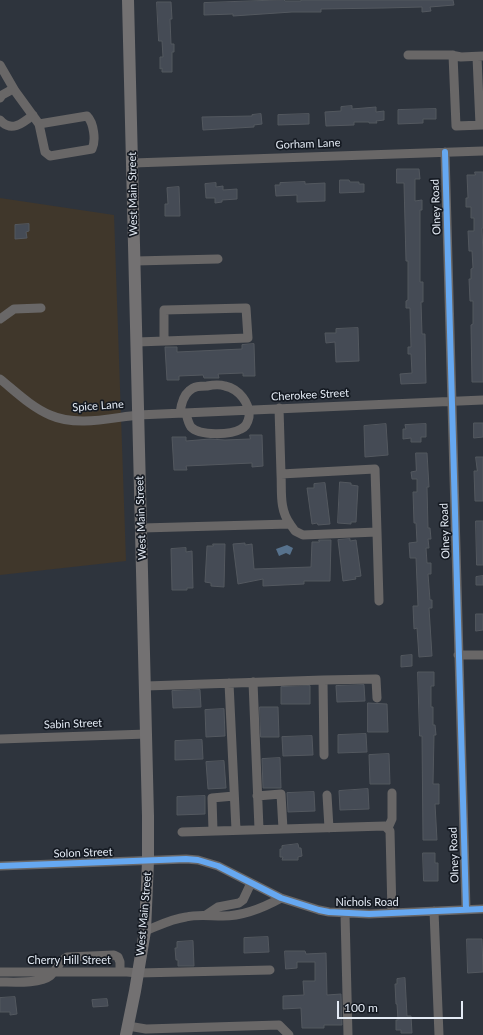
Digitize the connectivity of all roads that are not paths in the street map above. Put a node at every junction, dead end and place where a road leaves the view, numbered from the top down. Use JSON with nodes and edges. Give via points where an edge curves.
{"nodes":[{"id":1,"x":128,"y":0,"type":"edge"},
{"id":2,"x":408,"y":55,"type":"dead end"},
{"id":3,"x":453,"y":55,"type":"junction"},
{"id":4,"x":480,"y":56,"type":"edge"},
{"id":5,"x":0,"y":65,"type":"edge"},
{"id":6,"x":13,"y":89,"type":"junction"},
{"id":7,"x":0,"y":98,"type":"edge"},
{"id":8,"x":33,"y":115,"type":"junction"},
{"id":9,"x":0,"y":120,"type":"edge"},
{"id":10,"x":39,"y":124,"type":"junction"},
{"id":11,"x":482,"y":125,"type":"edge"},
{"id":12,"x":483,"y":151,"type":"edge"},
{"id":13,"x":445,"y":152,"type":"junction"},
{"id":14,"x":133,"y":162,"type":"junction"},
{"id":15,"x":218,"y":259,"type":"dead end"},
{"id":16,"x":135,"y":261,"type":"junction"},
{"id":17,"x":41,"y":308,"type":"dead end"},
{"id":18,"x":0,"y":319,"type":"edge"},
{"id":19,"x":164,"y":341,"type":"junction"},
{"id":20,"x":137,"y":342,"type":"junction"},
{"id":21,"x":0,"y":379,"type":"edge"},
{"id":22,"x":451,"y":400,"type":"junction"},
{"id":23,"x":483,"y":400,"type":"edge"},
{"id":24,"x":279,"y":408,"type":"junction"},
{"id":25,"x":249,"y":410,"type":"junction"},
{"id":26,"x":183,"y":413,"type":"junction"},
{"id":27,"x":138,"y":415,"type":"junction"},
{"id":28,"x":281,"y":474,"type":"junction"},
{"id":29,"x":290,"y":524,"type":"junction"},
{"id":30,"x":142,"y":528,"type":"junction"},
{"id":31,"x":377,"y":532,"type":"junction"},
{"id":32,"x":379,"y":602,"type":"dead end"},
{"id":33,"x":483,"y":655,"type":"edge"},
{"id":34,"x":458,"y":656,"type":"junction"},
{"id":35,"x":323,"y":680,"type":"junction"},
{"id":36,"x":253,"y":682,"type":"junction"},
{"id":37,"x":229,"y":683,"type":"junction"},
{"id":38,"x":146,"y":686,"type":"junction"},
{"id":39,"x":377,"y":698,"type":"dead end"},
{"id":40,"x":147,"y":734,"type":"junction"},
{"id":41,"x":0,"y":739,"type":"edge"},
{"id":42,"x":324,"y":755,"type":"dead end"},
{"id":43,"x":392,"y":793,"type":"dead end"},
{"id":44,"x":328,"y":795,"type":"dead end"},
{"id":45,"x":234,"y":796,"type":"junction"},
{"id":46,"x":258,"y":796,"type":"junction"},
{"id":47,"x":329,"y":828,"type":"junction"},
{"id":48,"x":388,"y":828,"type":"junction"},
{"id":49,"x":283,"y":829,"type":"junction"},
{"id":50,"x":236,"y":830,"type":"junction"},
{"id":51,"x":259,"y":830,"type":"junction"},
{"id":52,"x":213,"y":831,"type":"junction"},
{"id":53,"x":182,"y":832,"type":"dead end"},
{"id":54,"x":166,"y":860,"type":"joint"},
{"id":55,"x":148,"y":861,"type":"junction"},
{"id":56,"x":0,"y":866,"type":"edge"},
{"id":57,"x":251,"y":883,"type":"junction"},
{"id":58,"x":281,"y":898,"type":"junction"},
{"id":59,"x":466,"y":909,"type":"junction"},
{"id":60,"x":483,"y":909,"type":"edge"},
{"id":61,"x":434,"y":911,"type":"junction"},
{"id":62,"x":392,"y":913,"type":"junction"},
{"id":63,"x":345,"y":914,"type":"junction"},
{"id":64,"x":206,"y":915,"type":"junction"},
{"id":65,"x":145,"y":931,"type":"junction"},
{"id":66,"x":270,"y":970,"type":"dead end"},
{"id":67,"x":0,"y":972,"type":"edge"},
{"id":68,"x":54,"y":972,"type":"junction"},
{"id":69,"x":120,"y":972,"type":"junction"},
{"id":70,"x":138,"y":973,"type":"junction"},
{"id":71,"x":0,"y":982,"type":"edge"},
{"id":72,"x":127,"y":1030,"type":"edge"},
{"id":73,"x":289,"y":1035,"type":"edge"},
{"id":74,"x":348,"y":1035,"type":"edge"},
{"id":75,"x":439,"y":1035,"type":"edge"}],
"edges":[{"from":1,"to":14,"type":"main road","name":"West Main Street"},
{"from":2,"to":3,"type":"street"},
{"from":3,"to":4,"type":"street"},
{"from":3,"to":11,"type":"street","via":[[456,126]]},
{"from":4,"to":11,"type":"street"},
{"from":5,"to":6,"type":"street"},
{"from":6,"to":7,"type":"street"},
{"from":6,"to":8,"type":"street"},
{"from":8,"to":9,"type":"street","via":[[22,124],[10,127]]},
{"from":8,"to":10,"type":"street"},
{"from":10,"to":10,"type":"street","via":[[87,116],[91,120],[94,144],[92,149],[50,156],[45,152]]},
{"from":12,"to":13,"type":"street","name":"Gorham Lane"},
{"from":13,"to":14,"type":"street","name":"Gorham Lane"},
{"from":13,"to":22,"type":"street","name":"Olney Road"},
{"from":14,"to":16,"type":"main road","name":"West Main Street"},
{"from":15,"to":16,"type":"street"},
{"from":16,"to":20,"type":"main road","name":"West Main Street"},
{"from":17,"to":18,"type":"street","via":[[14,309]]},
{"from":19,"to":19,"type":"street","via":[[248,338],[246,308],[164,310]]},
{"from":19,"to":20,"type":"street"},
{"from":20,"to":27,"type":"main road","name":"West Main Street"},
{"from":21,"to":27,"type":"street","name":"Spice Lane","via":[[37,408],[64,419],[88,421]]},
{"from":22,"to":23,"type":"street","name":"Cherokee Street"},
{"from":22,"to":24,"type":"street","name":"Cherokee Street"},
{"from":22,"to":34,"type":"street","name":"Olney Road"},
{"from":24,"to":25,"type":"street","name":"Cherokee Street"},
{"from":24,"to":28,"type":"street"},
{"from":25,"to":26,"type":"street","name":"Cherokee Street"},
{"from":25,"to":26,"type":"street","via":[[248,422],[242,429],[221,434],[196,431]]},
{"from":25,"to":26,"type":"street","via":[[242,396],[235,390],[214,385],[196,387],[189,391],[182,401]]},
{"from":26,"to":27,"type":"street","name":"Cherokee Street"},
{"from":27,"to":30,"type":"main road","name":"West Main Street"},
{"from":28,"to":29,"type":"street","via":[[282,506]]},
{"from":28,"to":31,"type":"street","via":[[375,469]]},
{"from":29,"to":30,"type":"street"},
{"from":29,"to":31,"type":"street","via":[[295,531],[303,535]]},
{"from":30,"to":38,"type":"main road","name":"West Main Street"},
{"from":31,"to":32,"type":"street"},
{"from":33,"to":34,"type":"street"},
{"from":34,"to":59,"type":"street","name":"Olney Road"},
{"from":35,"to":36,"type":"street"},
{"from":35,"to":39,"type":"street","via":[[376,679]]},
{"from":35,"to":42,"type":"street"},
{"from":36,"to":37,"type":"street"},
{"from":36,"to":46,"type":"street"},
{"from":37,"to":38,"type":"street"},
{"from":37,"to":45,"type":"street"},
{"from":38,"to":40,"type":"main road","name":"West Main Street"},
{"from":40,"to":41,"type":"street","name":"Sabin Street"},
{"from":40,"to":55,"type":"main road","name":"West Main Street"},
{"from":43,"to":48,"type":"street","via":[[392,819]]},
{"from":44,"to":47,"type":"street"},
{"from":45,"to":50,"type":"street"},
{"from":45,"to":52,"type":"street","via":[[212,798]]},
{"from":46,"to":49,"type":"street","via":[[281,794]]},
{"from":46,"to":51,"type":"street"},
{"from":47,"to":48,"type":"street"},
{"from":47,"to":49,"type":"street"},
{"from":48,"to":62,"type":"street"},
{"from":49,"to":51,"type":"street"},
{"from":50,"to":51,"type":"street"},
{"from":50,"to":52,"type":"street"},
{"from":52,"to":53,"type":"street"},
{"from":54,"to":55,"type":"street","name":"Solon Street"},
{"from":54,"to":57,"type":"street","name":"Nichols Road","via":[[209,863]]},
{"from":55,"to":56,"type":"street","name":"Solon Street"},
{"from":55,"to":65,"type":"main road","name":"West Main Street"},
{"from":57,"to":58,"type":"street","name":"Nichols Road"},
{"from":57,"to":64,"type":"street","via":[[244,900],[218,908]]},
{"from":58,"to":63,"type":"street","name":"Nichols Road","via":[[319,910]]},
{"from":58,"to":64,"type":"street","via":[[261,909],[223,916]]},
{"from":59,"to":60,"type":"street","name":"Nichols Road"},
{"from":59,"to":61,"type":"street","name":"Nichols Road"},
{"from":61,"to":62,"type":"street","name":"Nichols Road"},
{"from":61,"to":75,"type":"street"},
{"from":62,"to":63,"type":"street","name":"Nichols Road"},
{"from":63,"to":74,"type":"street"},
{"from":64,"to":65,"type":"street","via":[[186,916]]},
{"from":65,"to":70,"type":"main road","name":"West Main Street"},
{"from":66,"to":70,"type":"street","name":"Cherry Hill Street"},
{"from":67,"to":68,"type":"street","name":"Cherry Hill Street"},
{"from":68,"to":69,"type":"street","name":"Cherry Hill Street"},
{"from":68,"to":69,"type":"street","via":[[67,957],[114,955],[120,962]]},
{"from":68,"to":71,"type":"street","via":[[44,979]]},
{"from":69,"to":70,"type":"street","name":"Cherry Hill Street"},
{"from":70,"to":72,"type":"main road","name":"West Main Street"},
{"from":72,"to":73,"type":"street","via":[[279,1025]]}]}
